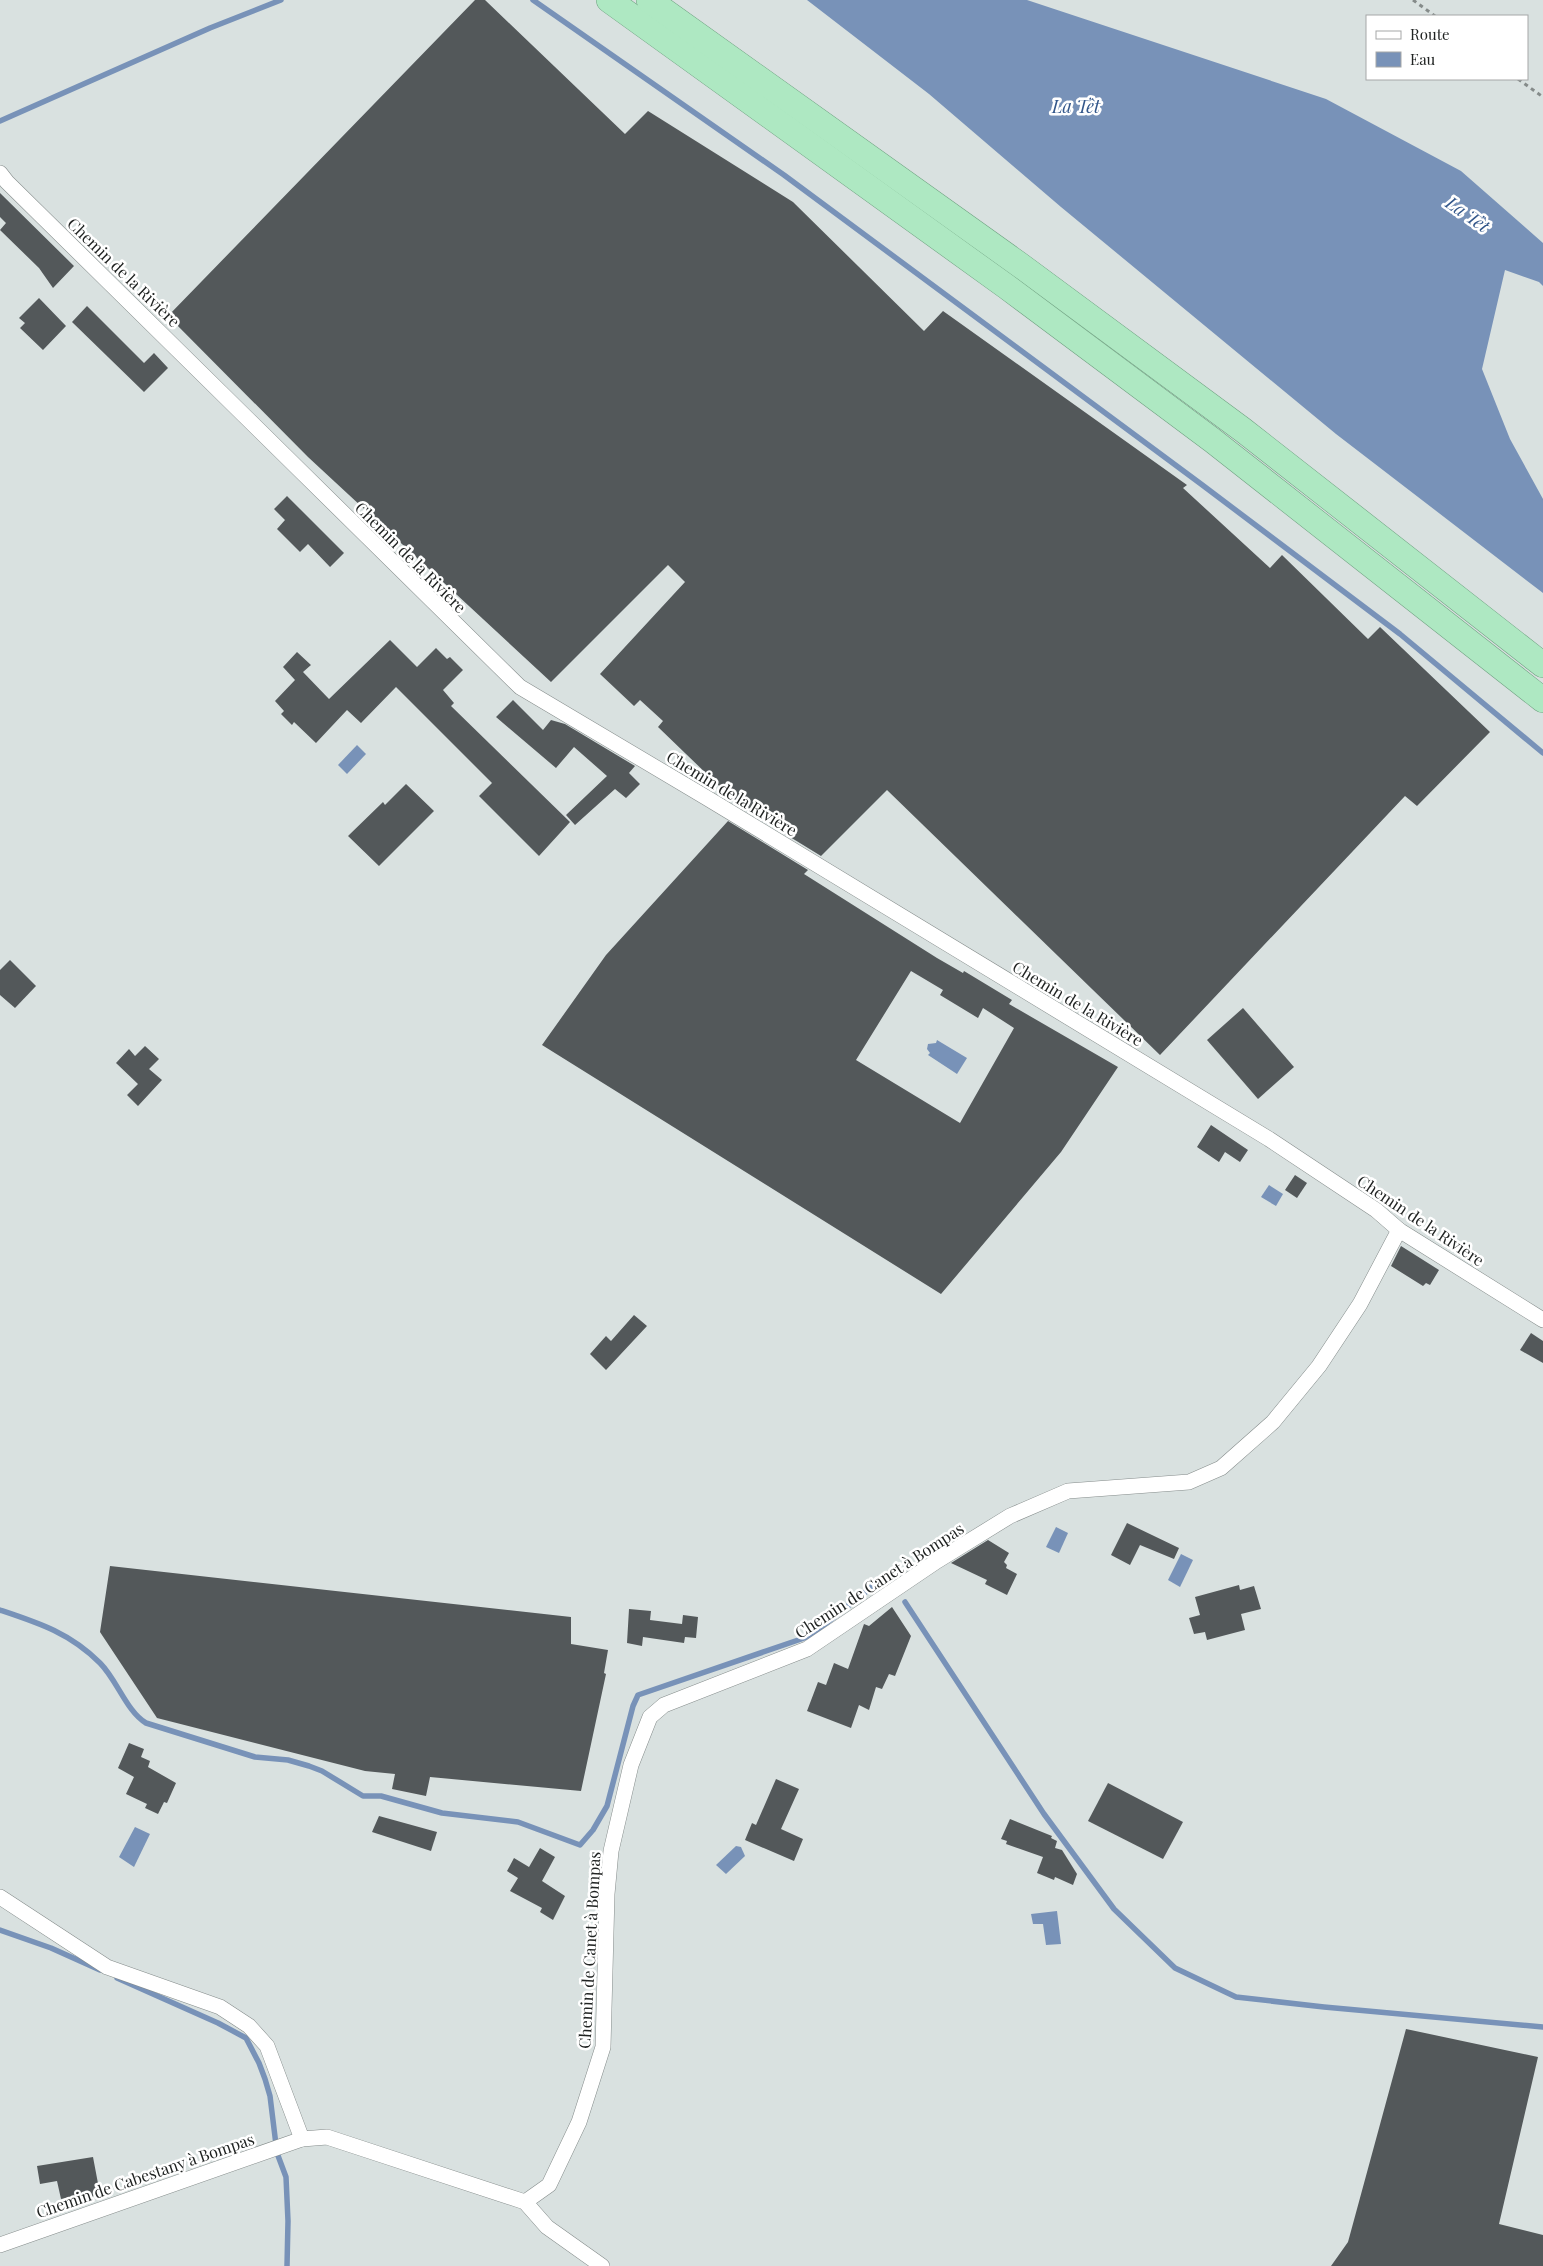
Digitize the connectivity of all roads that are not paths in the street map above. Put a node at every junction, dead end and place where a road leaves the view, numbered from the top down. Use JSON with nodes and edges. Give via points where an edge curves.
{"nodes":[{"id":1,"x":608,"y":0,"type":"edge"},
{"id":2,"x":649,"y":0,"type":"edge"},
{"id":3,"x":0,"y":173,"type":"edge"},
{"id":4,"x":1543,"y":665,"type":"edge"},
{"id":5,"x":1543,"y":700,"type":"edge"},
{"id":6,"x":1399,"y":1230,"type":"junction"},
{"id":7,"x":1543,"y":1320,"type":"edge"},
{"id":8,"x":0,"y":1897,"type":"edge"},
{"id":9,"x":302,"y":2139,"type":"junction"},
{"id":10,"x":525,"y":2202,"type":"junction"},
{"id":11,"x":0,"y":2245,"type":"edge"},
{"id":12,"x":602,"y":2266,"type":"edge"}],
"edges":[{"from":1,"to":5,"type":"highway","via":[[1007,287],[1212,440]]},
{"from":2,"to":4,"type":"highway","via":[[1020,265],[1243,430]]},
{"from":3,"to":6,"type":"street","name":"Chemin de la Rivière","via":[[520,687],[1269,1139],[1376,1210]]},
{"from":6,"to":7,"type":"street","name":"Chemin de la Rivière"},
{"from":6,"to":10,"type":"street","name":"Chemin de Canet à Bompas","via":[[1360,1304],[1319,1366],[1274,1422],[1221,1468],[1189,1482],[1068,1492],[1010,1516],[807,1649],[664,1705],[650,1717],[631,1765],[611,1851],[603,2047],[579,2122],[549,2185]]},
{"from":8,"to":9,"type":"street","via":[[107,1967],[220,2007],[249,2026],[267,2046]]},
{"from":9,"to":10,"type":"street","name":"Chemin de Cabestany à Bompas","via":[[327,2137]]},
{"from":9,"to":11,"type":"street","name":"Chemin de Cabestany à Bompas"},
{"from":10,"to":12,"type":"street","via":[[547,2227]]}]}
